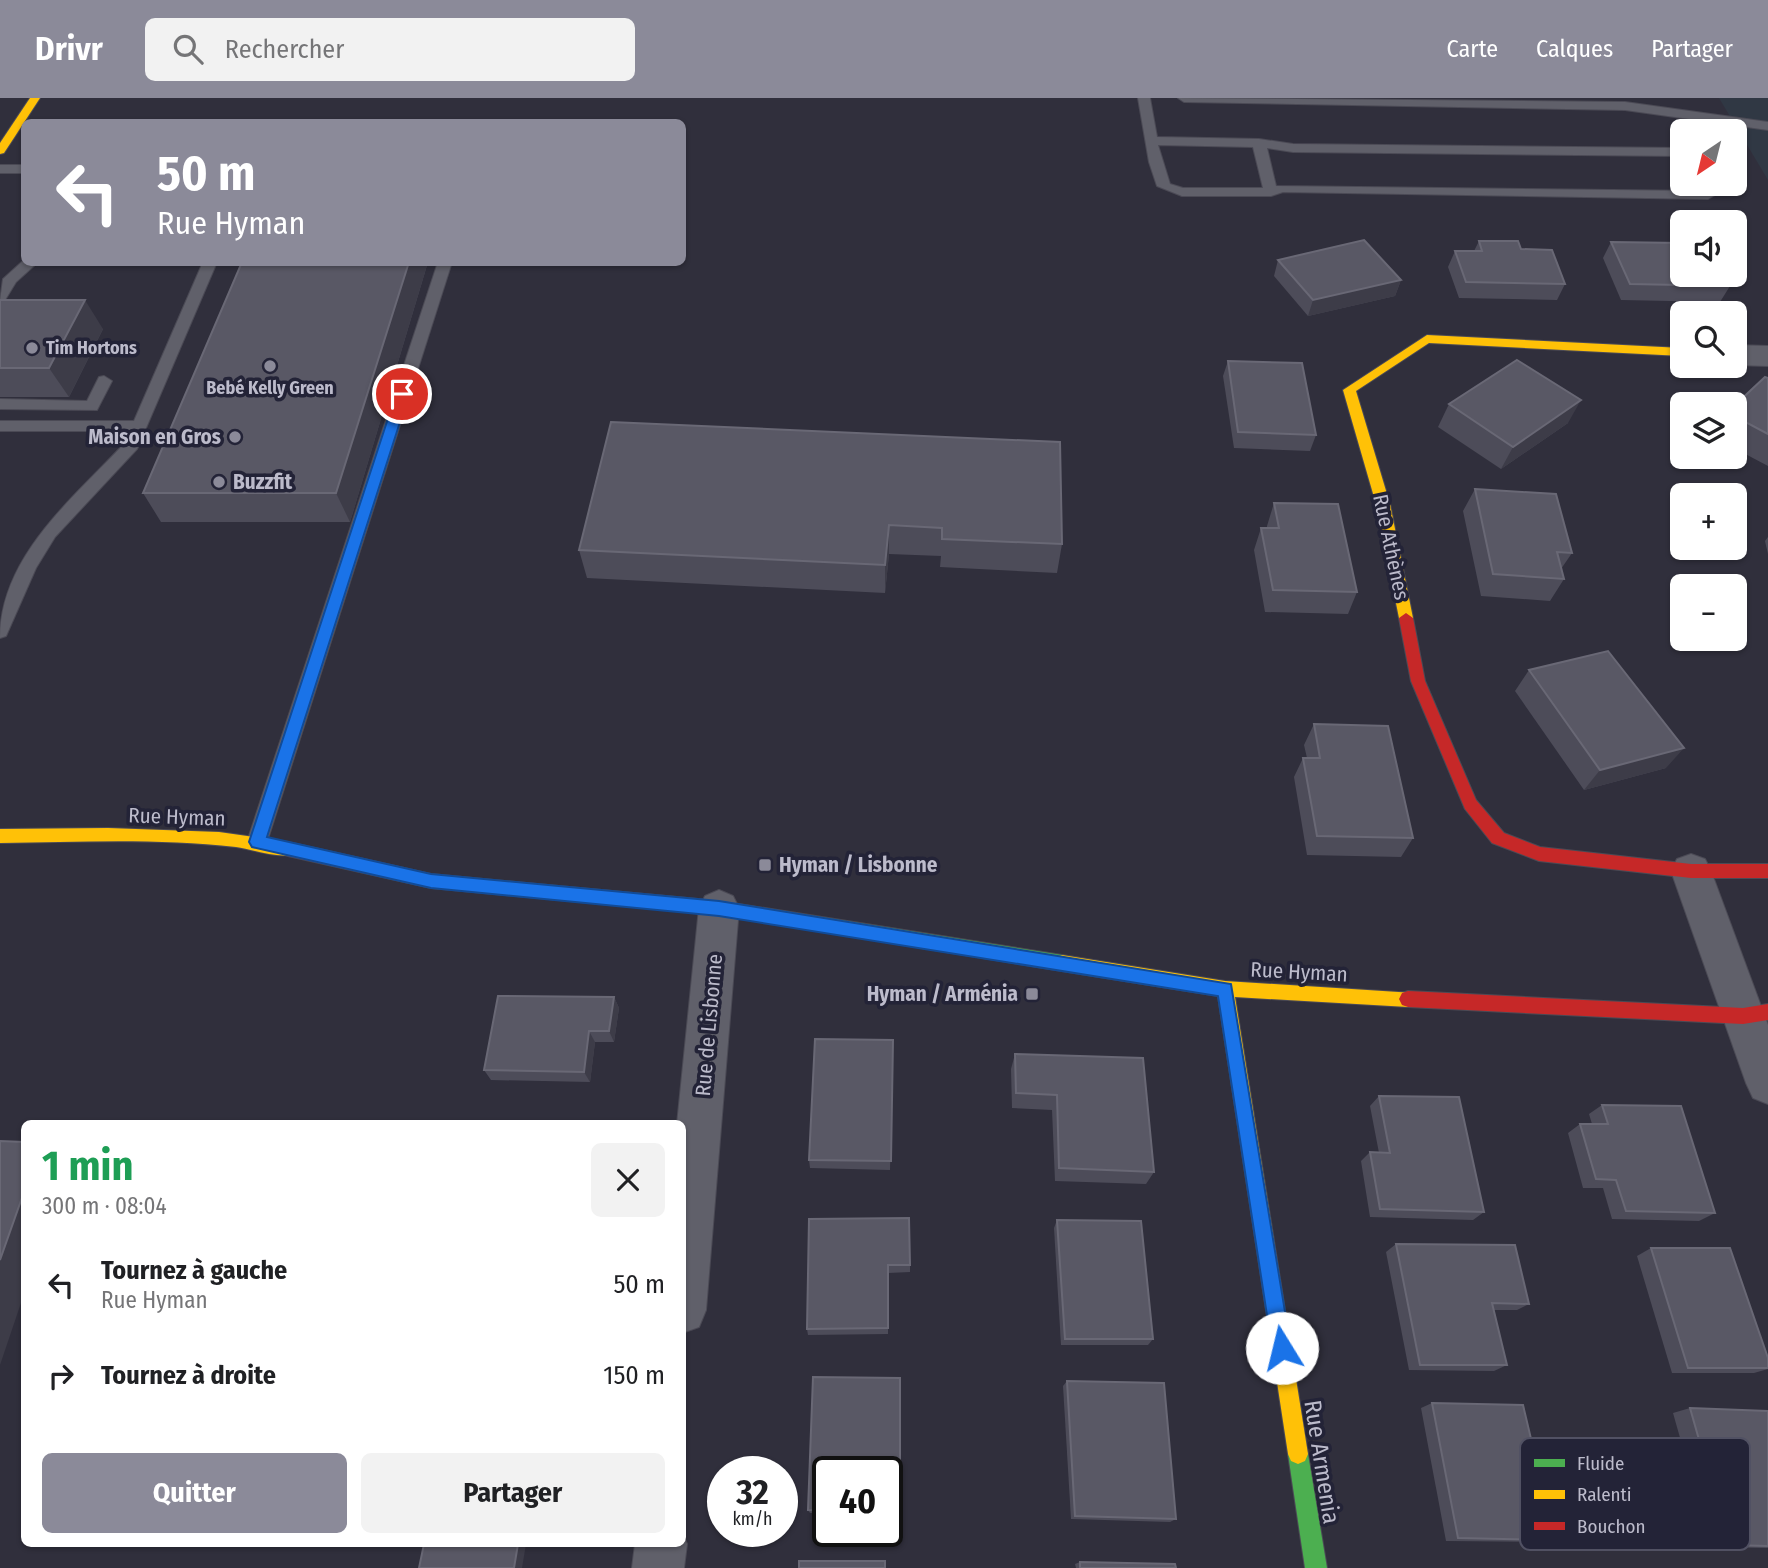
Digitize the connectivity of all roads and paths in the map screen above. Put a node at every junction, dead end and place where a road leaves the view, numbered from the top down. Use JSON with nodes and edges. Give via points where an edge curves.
{"nodes":[{"id":1,"x":35,"y":98,"type":"edge"},
{"id":2,"x":1144,"y":98,"type":"edge"},
{"id":3,"x":1184,"y":98,"type":"edge"},
{"id":4,"x":21,"y":119,"type":"edge"},
{"id":5,"x":21,"y":119,"type":"edge"},
{"id":6,"x":1768,"y":126,"type":"edge"},
{"id":7,"x":1151,"y":141,"type":"junction"},
{"id":8,"x":1259,"y":143,"type":"junction"},
{"id":9,"x":0,"y":151,"type":"edge"},
{"id":10,"x":1670,"y":152,"type":"edge"},
{"id":11,"x":0,"y":169,"type":"edge"},
{"id":12,"x":21,"y":169,"type":"edge"},
{"id":13,"x":1271,"y":192,"type":"junction"},
{"id":14,"x":1670,"y":194,"type":"edge"},
{"id":15,"x":26,"y":266,"type":"edge"},
{"id":16,"x":207,"y":266,"type":"edge"},
{"id":17,"x":444,"y":266,"type":"edge"},
{"id":18,"x":0,"y":298,"type":"edge"},
{"id":19,"x":1670,"y":351,"type":"edge"},
{"id":20,"x":1747,"y":355,"type":"edge"},
{"id":21,"x":1768,"y":356,"type":"edge"},
{"id":22,"x":104,"y":382,"type":"dead end"},
{"id":23,"x":0,"y":404,"type":"edge"},
{"id":24,"x":0,"y":426,"type":"edge"},
{"id":25,"x":139,"y":426,"type":"junction"},
{"id":26,"x":0,"y":631,"type":"edge"},
{"id":27,"x":0,"y":836,"type":"edge"},
{"id":28,"x":257,"y":842,"type":"junction"},
{"id":29,"x":1691,"y":871,"type":"junction"},
{"id":30,"x":1768,"y":871,"type":"edge"},
{"id":31,"x":719,"y":908,"type":"junction"},
{"id":32,"x":1225,"y":989,"type":"junction"},
{"id":33,"x":1756,"y":1014,"type":"edge"},
{"id":34,"x":1768,"y":1083,"type":"edge"},
{"id":35,"x":686,"y":1267,"type":"edge"},
{"id":36,"x":661,"y":1547,"type":"edge"},
{"id":37,"x":658,"y":1568,"type":"edge"},
{"id":38,"x":1316,"y":1568,"type":"edge"}],
"edges":[{"from":1,"to":5,"type":"street"},
{"from":2,"to":7,"type":"lane"},
{"from":3,"to":6,"type":"lane","via":[[1625,106]]},
{"from":4,"to":9,"type":"street"},
{"from":7,"to":8,"type":"lane"},
{"from":7,"to":13,"type":"lane","via":[[1161,181],[1168,189]]},
{"from":8,"to":10,"type":"lane","via":[[1293,148]]},
{"from":8,"to":13,"type":"lane"},
{"from":11,"to":12,"type":"lane"},
{"from":13,"to":14,"type":"lane","via":[[1282,188]]},
{"from":15,"to":18,"type":"lane","via":[[10,279]]},
{"from":16,"to":25,"type":"lane"},
{"from":17,"to":28,"type":"lane"},
{"from":19,"to":29,"type":"street","name":"Rue Athènes","via":[[1427,339],[1349,390],[1383,504],[1418,681],[1470,804],[1497,838],[1539,854]]},
{"from":20,"to":21,"type":"street"},
{"from":22,"to":23,"type":"lane","via":[[92,406]]},
{"from":24,"to":25,"type":"lane"},
{"from":25,"to":26,"type":"lane","via":[[117,464],[49,533],[28,567]]},
{"from":27,"to":28,"type":"street","name":"Rue Hyman","via":[[110,835]]},
{"from":28,"to":31,"type":"street","name":"Rue Hyman","via":[[431,881]]},
{"from":29,"to":30,"type":"street","name":"Rue Athènes"},
{"from":29,"to":33,"type":"street"},
{"from":31,"to":32,"type":"street","name":"Rue Hyman"},
{"from":31,"to":35,"type":"street","name":"Rue de Lisbonne"},
{"from":32,"to":33,"type":"street","name":"Rue Hyman"},
{"from":32,"to":38,"type":"street","name":"Rue Armenia"},
{"from":33,"to":34,"type":"street"},
{"from":36,"to":37,"type":"street"}]}
